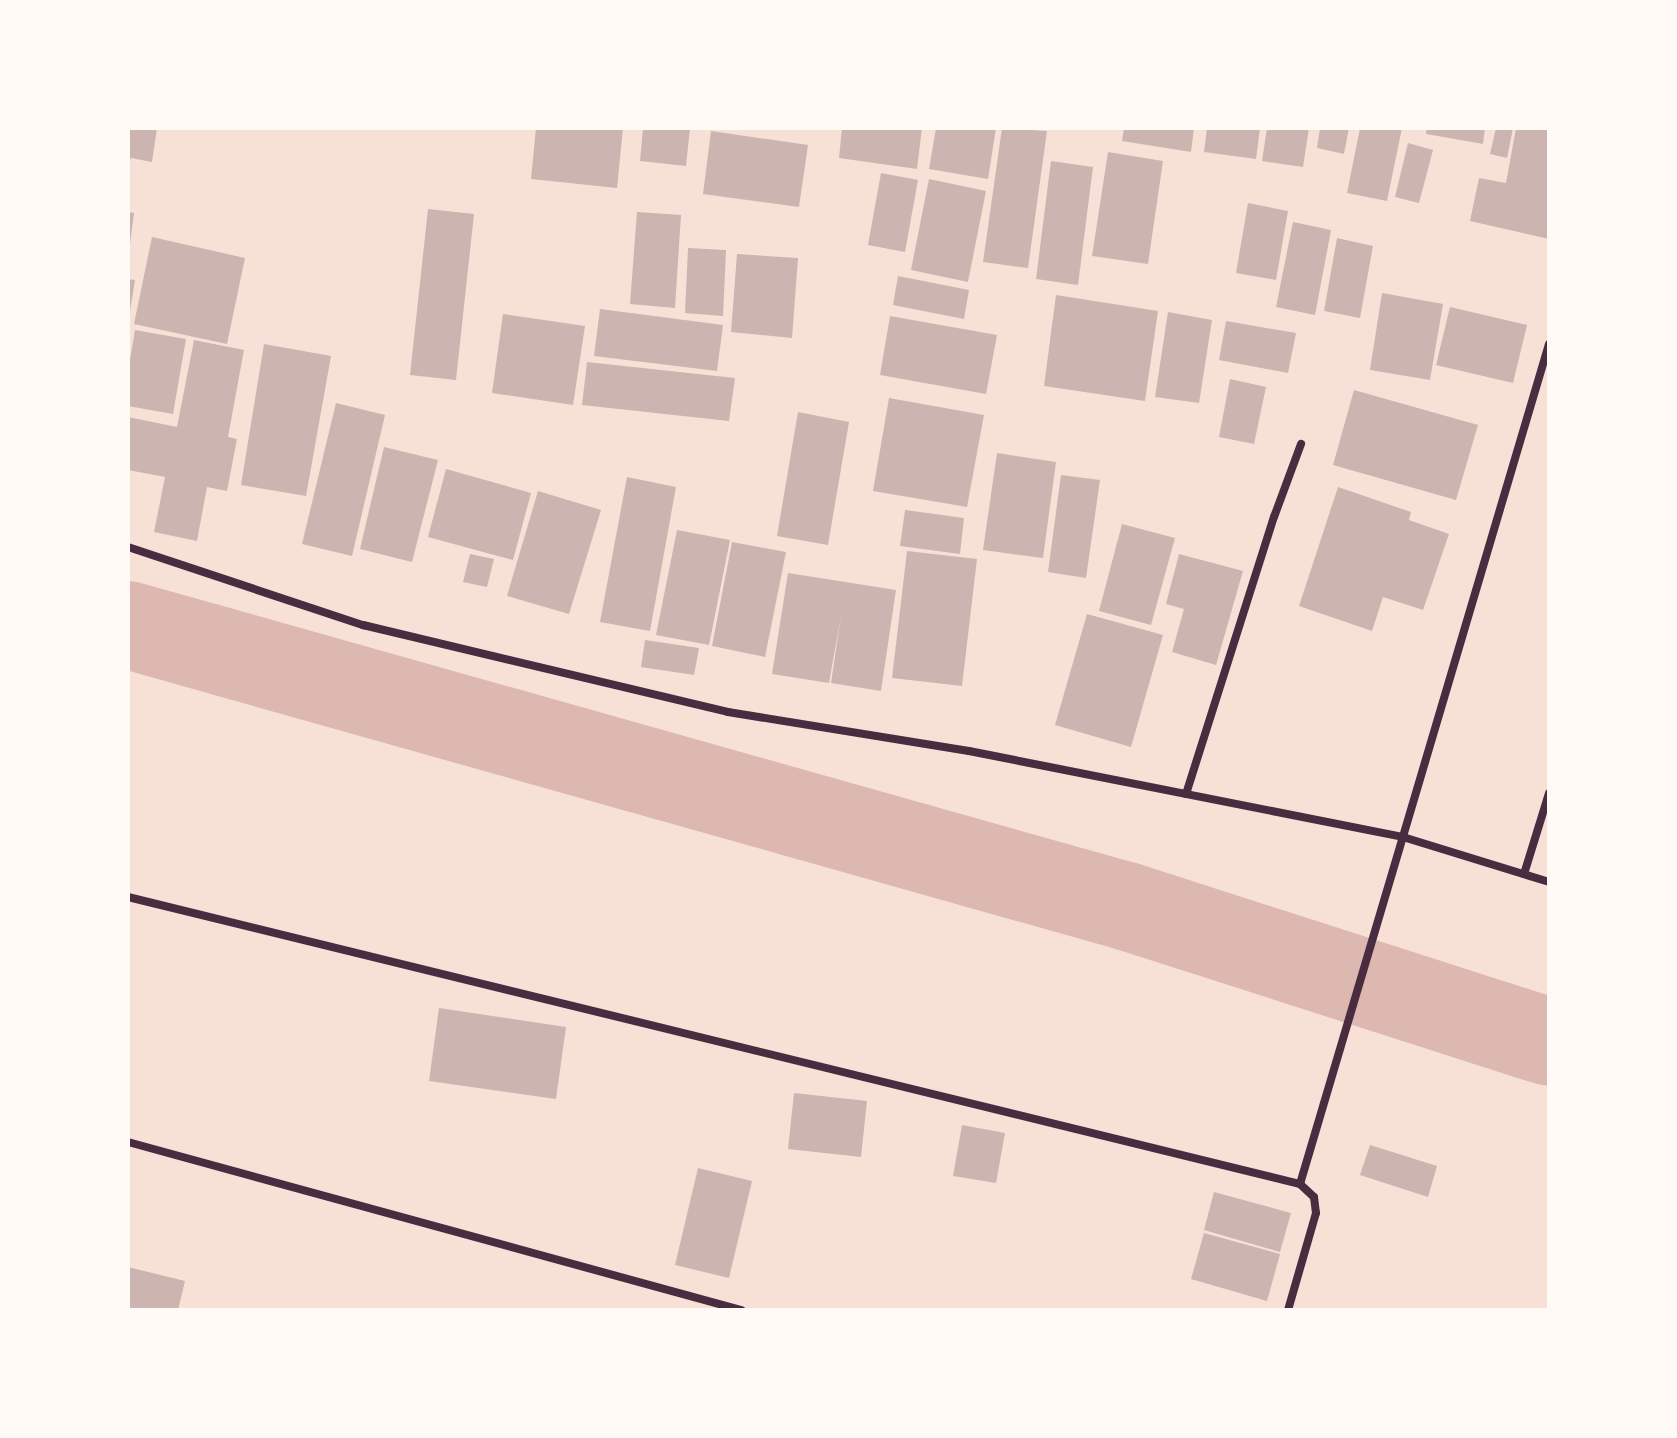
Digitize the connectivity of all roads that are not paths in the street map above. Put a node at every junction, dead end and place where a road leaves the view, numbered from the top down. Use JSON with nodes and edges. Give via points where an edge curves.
{"nodes":[{"id":1,"x":1549,"y":344,"type":"edge"},
{"id":2,"x":1301,"y":444,"type":"dead end"},
{"id":3,"x":128,"y":547,"type":"edge"},
{"id":4,"x":1549,"y":793,"type":"edge"},
{"id":5,"x":1186,"y":794,"type":"junction"},
{"id":6,"x":1403,"y":837,"type":"junction"},
{"id":7,"x":1524,"y":874,"type":"junction"},
{"id":8,"x":1549,"y":882,"type":"edge"},
{"id":9,"x":128,"y":897,"type":"edge"},
{"id":10,"x":128,"y":1142,"type":"edge"},
{"id":11,"x":1300,"y":1184,"type":"junction"},
{"id":12,"x":741,"y":1310,"type":"edge"},
{"id":13,"x":1288,"y":1310,"type":"edge"}],
"edges":[{"from":1,"to":6,"type":"street"},
{"from":2,"to":5,"type":"street"},
{"from":3,"to":5,"type":"street","via":[[363,625],[728,712],[969,751]]},
{"from":4,"to":7,"type":"street"},
{"from":5,"to":6,"type":"street"},
{"from":6,"to":7,"type":"street"},
{"from":6,"to":11,"type":"street"},
{"from":7,"to":8,"type":"street"},
{"from":9,"to":11,"type":"street"},
{"from":10,"to":12,"type":"street"},
{"from":11,"to":13,"type":"street","via":[[1314,1197],[1316,1213]]}]}
